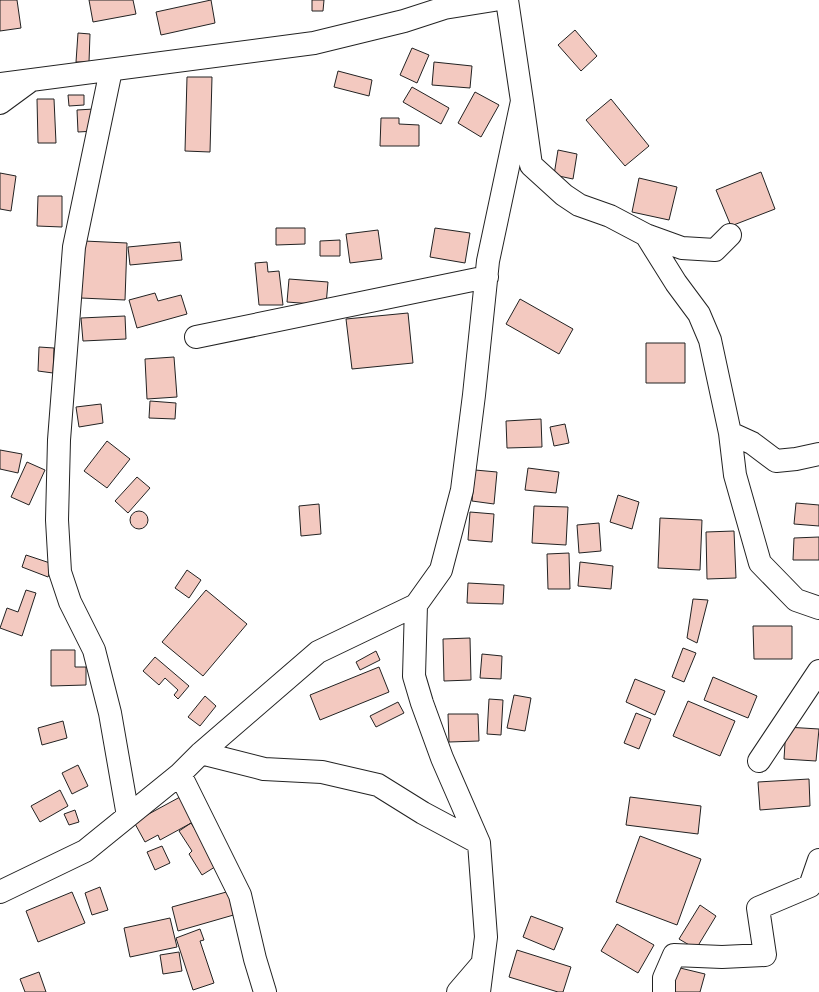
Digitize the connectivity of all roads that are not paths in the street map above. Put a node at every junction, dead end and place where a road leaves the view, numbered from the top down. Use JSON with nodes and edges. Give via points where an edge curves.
{"nodes":[{"id":1,"x":494,"y":0,"type":"edge"},
{"id":2,"x":507,"y":0,"type":"edge"},
{"id":3,"x":440,"y":4,"type":"edge"},
{"id":4,"x":111,"y":70,"type":"junction"},
{"id":5,"x":31,"y":80,"type":"junction"},
{"id":6,"x":0,"y":84,"type":"edge"},
{"id":7,"x":522,"y":101,"type":"junction"},
{"id":8,"x":0,"y":103,"type":"edge"},
{"id":9,"x":646,"y":235,"type":"junction"},
{"id":10,"x":730,"y":235,"type":"dead end"},
{"id":11,"x":487,"y":277,"type":"junction"},
{"id":12,"x":196,"y":337,"type":"dead end"},
{"id":13,"x":730,"y":433,"type":"junction"},
{"id":14,"x":819,"y":454,"type":"edge"},
{"id":15,"x":416,"y":605,"type":"junction"},
{"id":16,"x":819,"y":608,"type":"edge"},
{"id":17,"x":819,"y":671,"type":"edge"},
{"id":18,"x":201,"y":753,"type":"junction"},
{"id":19,"x":759,"y":761,"type":"dead end"},
{"id":20,"x":180,"y":774,"type":"junction"},
{"id":21,"x":128,"y":816,"type":"junction"},
{"id":22,"x":479,"y":843,"type":"junction"},
{"id":23,"x":819,"y":860,"type":"edge"},
{"id":24,"x":0,"y":892,"type":"edge"},
{"id":25,"x":482,"y":964,"type":"junction"},
{"id":26,"x":265,"y":992,"type":"edge"},
{"id":27,"x":458,"y":992,"type":"edge"},
{"id":28,"x":479,"y":992,"type":"edge"},
{"id":29,"x":664,"y":992,"type":"edge"}],
"edges":[{"from":1,"to":3,"type":"street"},
{"from":2,"to":7,"type":"street"},
{"from":3,"to":4,"type":"street","via":[[404,21],[314,42]]},
{"from":4,"to":5,"type":"street"},
{"from":4,"to":21,"type":"street","via":[[74,247],[59,440],[57,520],[60,572],[70,602],[94,650],[110,713]]},
{"from":5,"to":6,"type":"street"},
{"from":5,"to":8,"type":"street"},
{"from":7,"to":9,"type":"street","via":[[530,165],[579,205],[610,216]]},
{"from":7,"to":11,"type":"street","via":[[488,261]]},
{"from":9,"to":10,"type":"street","via":[[682,248],[715,250]]},
{"from":9,"to":13,"type":"street","via":[[699,314],[710,340]]},
{"from":11,"to":12,"type":"street"},
{"from":11,"to":15,"type":"street","via":[[462,490],[440,570]]},
{"from":13,"to":14,"type":"street","via":[[752,443],[776,461]]},
{"from":13,"to":16,"type":"street","via":[[735,475],[760,563],[796,600]]},
{"from":15,"to":18,"type":"street","via":[[318,652]]},
{"from":15,"to":22,"type":"street","via":[[414,676],[442,758]]},
{"from":17,"to":19,"type":"street"},
{"from":18,"to":20,"type":"street"},
{"from":18,"to":22,"type":"street","via":[[264,769],[322,772],[378,785]]},
{"from":20,"to":21,"type":"street"},
{"from":20,"to":26,"type":"street","via":[[240,895]]},
{"from":21,"to":24,"type":"street","via":[[85,851]]},
{"from":22,"to":25,"type":"street","via":[[486,937]]},
{"from":23,"to":29,"type":"street","via":[[810,886],[758,908],[765,955],[674,955],[664,978]]},
{"from":25,"to":27,"type":"street"},
{"from":25,"to":28,"type":"street"}]}
